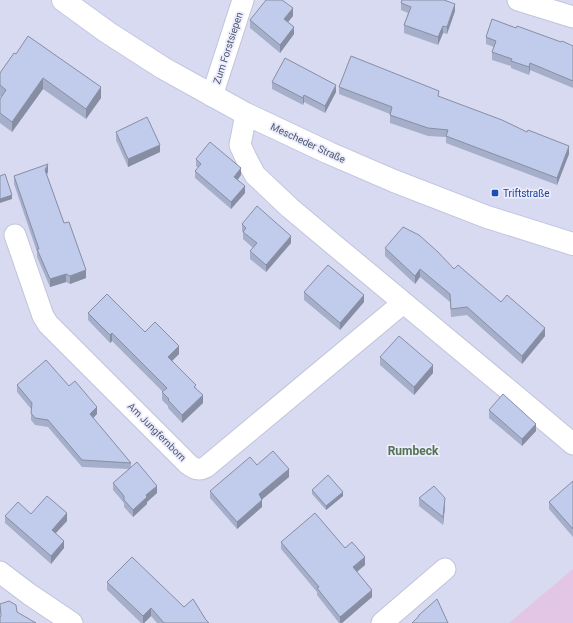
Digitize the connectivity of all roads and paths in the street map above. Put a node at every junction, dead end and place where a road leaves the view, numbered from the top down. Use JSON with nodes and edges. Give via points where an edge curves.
{"nodes":[{"id":1,"x":63,"y":0,"type":"edge"},
{"id":2,"x":243,"y":0,"type":"edge"},
{"id":3,"x":518,"y":0,"type":"edge"},
{"id":4,"x":573,"y":17,"type":"edge"},
{"id":5,"x":212,"y":96,"type":"junction"},
{"id":6,"x":246,"y":114,"type":"junction"},
{"id":7,"x":15,"y":235,"type":"dead end"},
{"id":8,"x":573,"y":244,"type":"edge"},
{"id":9,"x":403,"y":303,"type":"junction"},
{"id":10,"x":573,"y":444,"type":"edge"},
{"id":11,"x":445,"y":569,"type":"dead end"},
{"id":12,"x":0,"y":572,"type":"edge"},
{"id":13,"x":72,"y":623,"type":"edge"},
{"id":14,"x":382,"y":623,"type":"edge"}],
"edges":[{"from":1,"to":5,"type":"street","name":"Mescheder Straße","via":[[107,32]]},
{"from":2,"to":5,"type":"street","name":"Zum Forstsiepen"},
{"from":3,"to":4,"type":"street"},
{"from":5,"to":6,"type":"street","name":"Mescheder Straße"},
{"from":6,"to":8,"type":"street","name":"Mescheder Straße","via":[[394,182],[487,217]]},
{"from":6,"to":9,"type":"street","via":[[240,145],[256,175],[290,208]]},
{"from":7,"to":9,"type":"street","name":"Am Jungfernborn","via":[[48,324],[188,464],[198,469],[206,468]]},
{"from":9,"to":10,"type":"street"},
{"from":11,"to":14,"type":"street"},
{"from":12,"to":13,"type":"street"}]}
